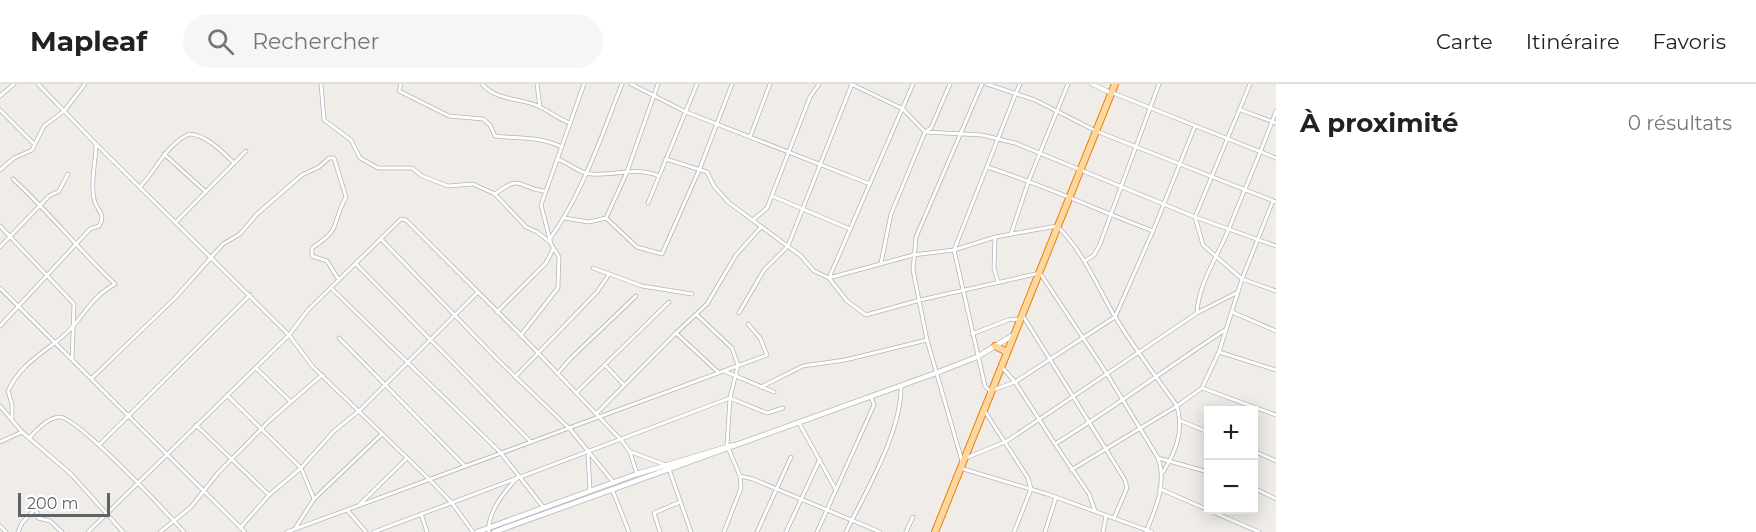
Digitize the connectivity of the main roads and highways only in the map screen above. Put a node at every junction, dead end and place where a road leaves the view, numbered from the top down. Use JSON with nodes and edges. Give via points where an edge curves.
{"nodes":[{"id":1,"x":1115,"y":84,"type":"edge"},
{"id":2,"x":1015,"y":334,"type":"junction"},
{"id":3,"x":995,"y":346,"type":"junction"},
{"id":4,"x":1007,"y":352,"type":"junction"},
{"id":5,"x":667,"y":467,"type":"junction"},
{"id":6,"x":488,"y":530,"type":"edge"},
{"id":7,"x":475,"y":532,"type":"edge"},
{"id":8,"x":494,"y":532,"type":"edge"},
{"id":9,"x":936,"y":532,"type":"edge"}],
"edges":[{"from":1,"to":2,"type":"highway"},
{"from":2,"to":3,"type":"main road"},
{"from":2,"to":4,"type":"highway"},
{"from":3,"to":4,"type":"highway"},
{"from":3,"to":5,"type":"main road","via":[[977,357],[901,386]]},
{"from":4,"to":9,"type":"highway"},
{"from":5,"to":6,"type":"main road","via":[[637,474]]},
{"from":5,"to":8,"type":"main road"},
{"from":6,"to":7,"type":"main road"}]}
